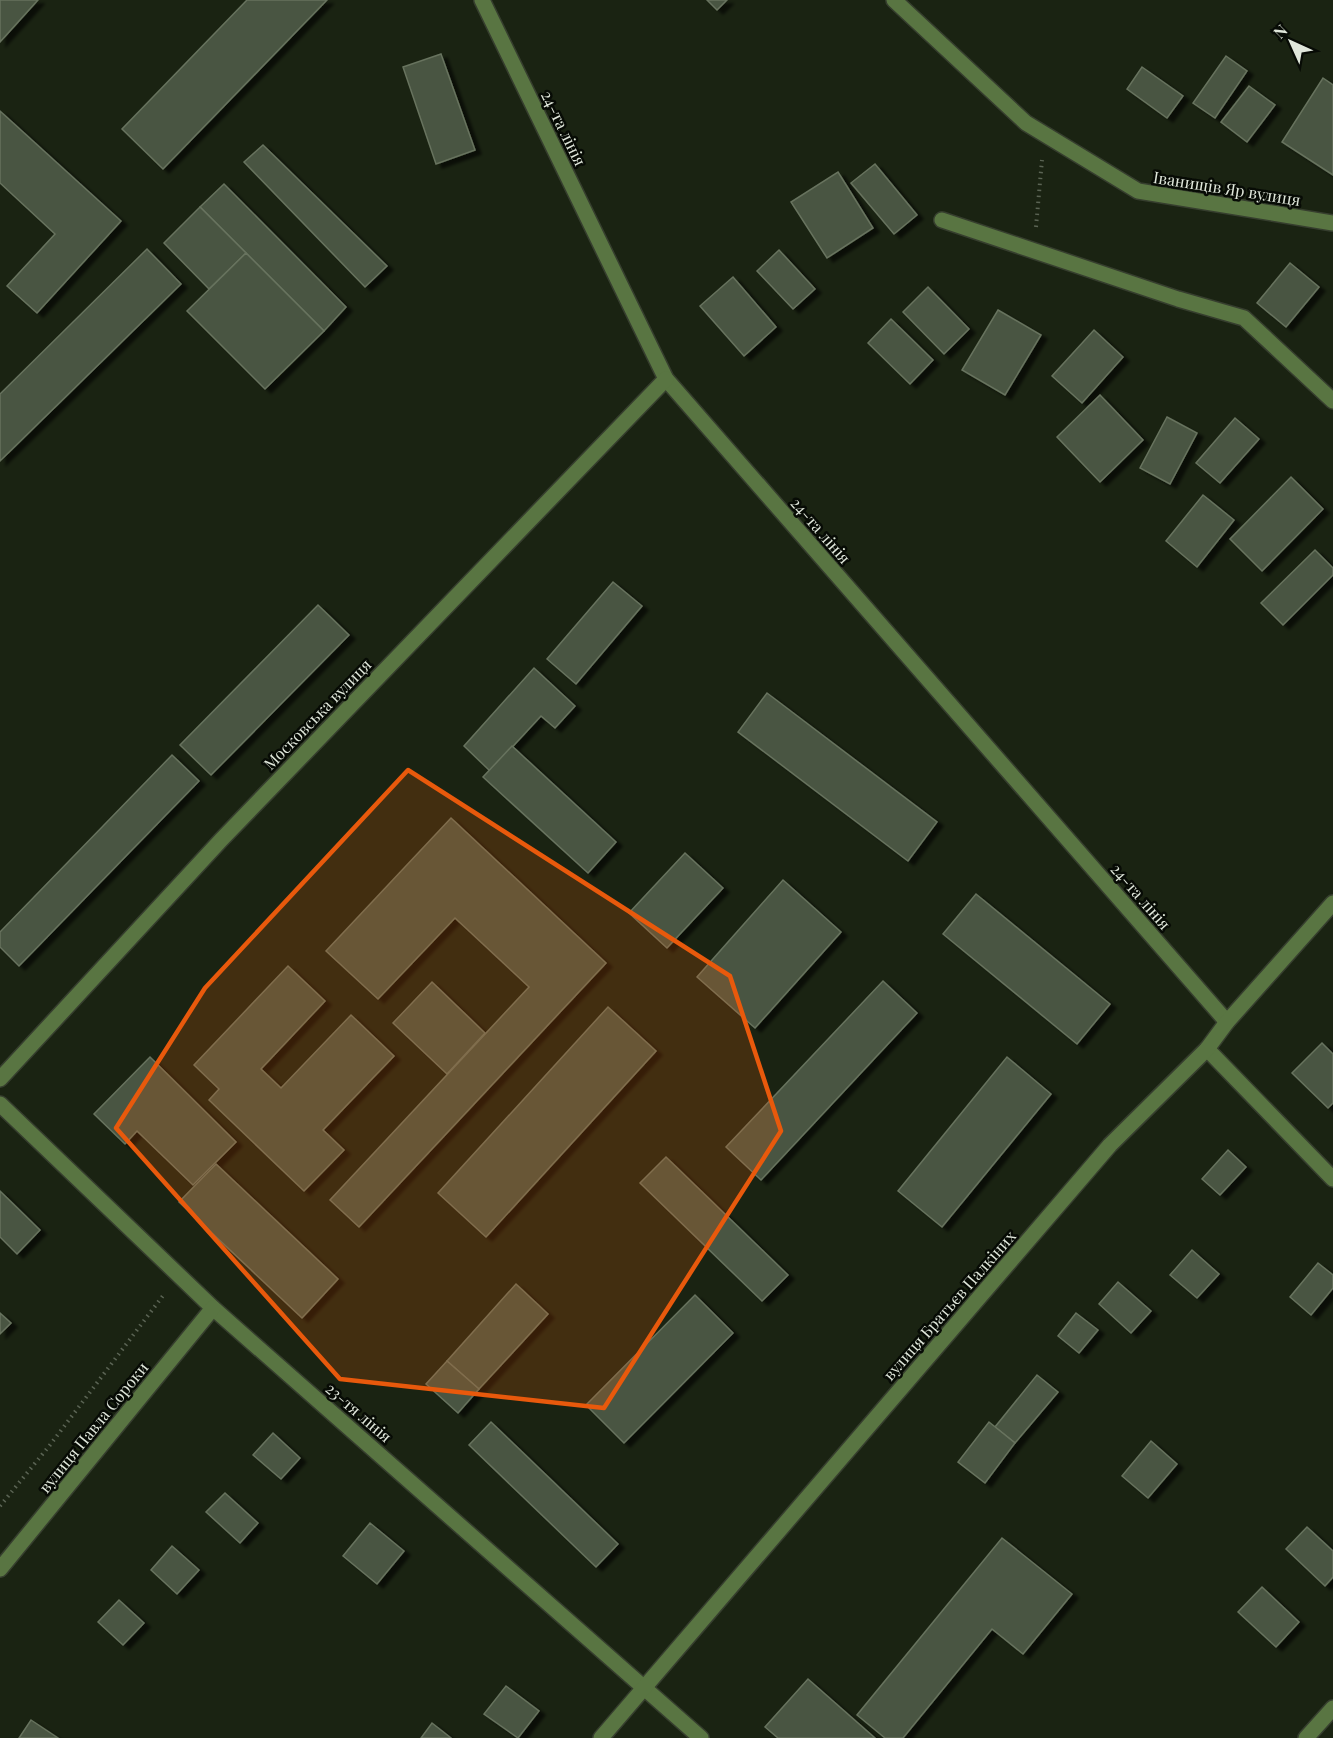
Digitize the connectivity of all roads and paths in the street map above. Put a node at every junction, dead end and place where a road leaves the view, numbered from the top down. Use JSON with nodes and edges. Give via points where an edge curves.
{"nodes":[{"id":1,"x":482,"y":0,"type":"edge"},
{"id":2,"x":894,"y":0,"type":"edge"},
{"id":3,"x":1045,"y":135,"type":"junction"},
{"id":4,"x":942,"y":220,"type":"dead end"},
{"id":5,"x":1333,"y":223,"type":"edge"},
{"id":6,"x":1034,"y":251,"type":"junction"},
{"id":7,"x":666,"y":378,"type":"junction"},
{"id":8,"x":1333,"y":401,"type":"edge"},
{"id":9,"x":1333,"y":903,"type":"edge"},
{"id":10,"x":1227,"y":1022,"type":"junction"},
{"id":11,"x":1207,"y":1049,"type":"junction"},
{"id":12,"x":0,"y":1079,"type":"edge"},
{"id":13,"x":0,"y":1104,"type":"edge"},
{"id":14,"x":1333,"y":1179,"type":"edge"},
{"id":15,"x":179,"y":1275,"type":"junction"},
{"id":16,"x":213,"y":1308,"type":"junction"},
{"id":17,"x":0,"y":1506,"type":"edge"},
{"id":18,"x":0,"y":1569,"type":"edge"},
{"id":19,"x":644,"y":1686,"type":"junction"},
{"id":20,"x":1333,"y":1708,"type":"edge"},
{"id":21,"x":1312,"y":1736,"type":"edge"},
{"id":22,"x":601,"y":1738,"type":"edge"},
{"id":23,"x":702,"y":1738,"type":"edge"}],
"edges":[{"from":1,"to":7,"type":"street","name":"24-та лінія"},
{"from":2,"to":3,"type":"street","name":"Іванищів Яр вулиця","via":[[1026,123]]},
{"from":3,"to":5,"type":"street","name":"Іванищів Яр вулиця","via":[[1138,191]]},
{"from":3,"to":6,"type":"path"},
{"from":4,"to":6,"type":"street"},
{"from":6,"to":8,"type":"street","via":[[1244,318]]},
{"from":7,"to":10,"type":"street","name":"24-та лінія"},
{"from":7,"to":12,"type":"street","name":"Московська вулиця","via":[[221,840]]},
{"from":9,"to":10,"type":"street","name":"вулиця Братьєв Палкіних"},
{"from":10,"to":11,"type":"street","name":"вулиця Братьєв Палкіних"},
{"from":11,"to":14,"type":"street"},
{"from":11,"to":19,"type":"street","name":"вулиця Братьєв Палкіних","via":[[1110,1145]]},
{"from":13,"to":15,"type":"street","name":"23-тя лінія"},
{"from":15,"to":16,"type":"street","name":"23-тя лінія"},
{"from":15,"to":17,"type":"path"},
{"from":16,"to":18,"type":"street","name":"вулиця Павла Сороки"},
{"from":16,"to":19,"type":"street","name":"23-тя лінія"},
{"from":19,"to":22,"type":"street","name":"вулиця Братьєв Палкіних"},
{"from":19,"to":23,"type":"street","name":"23-тя лінія"},
{"from":20,"to":21,"type":"street"}]}
